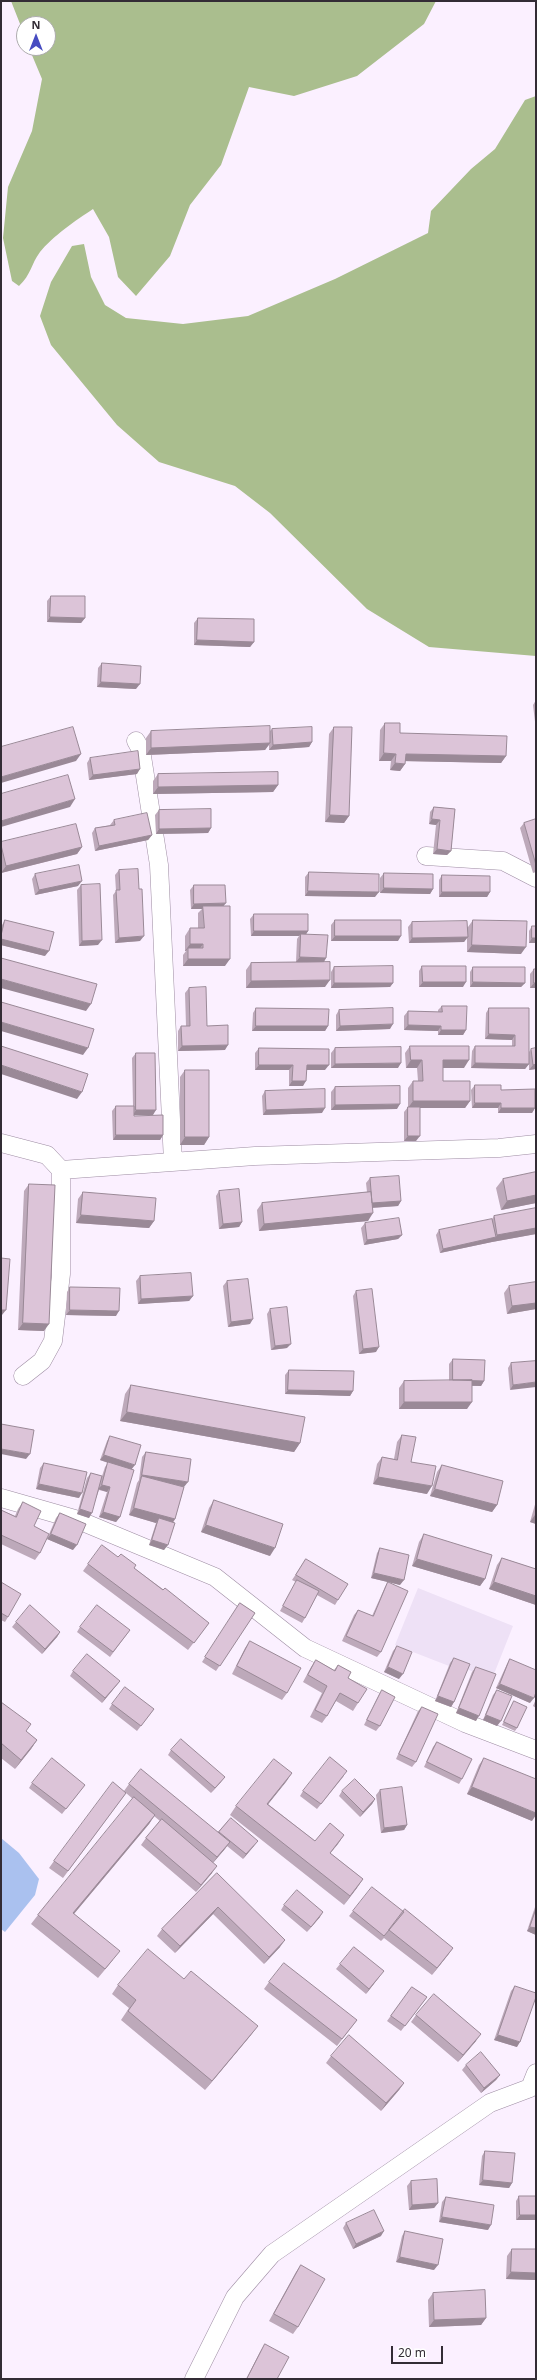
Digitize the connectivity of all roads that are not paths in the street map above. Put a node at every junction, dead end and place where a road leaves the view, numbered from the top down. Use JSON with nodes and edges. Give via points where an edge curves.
{"nodes":[{"id":1,"x":136,"y":741,"type":"dead end"},
{"id":2,"x":426,"y":856,"type":"dead end"},
{"id":3,"x":536,"y":878,"type":"edge"},
{"id":4,"x":1,"y":1143,"type":"edge"},
{"id":5,"x":536,"y":1144,"type":"edge"},
{"id":6,"x":173,"y":1162,"type":"junction"},
{"id":7,"x":61,"y":1170,"type":"junction"},
{"id":8,"x":23,"y":1376,"type":"dead end"},
{"id":9,"x":1,"y":1498,"type":"edge"},
{"id":10,"x":536,"y":1750,"type":"edge"},
{"id":11,"x":534,"y":2083,"type":"edge"},
{"id":12,"x":194,"y":2379,"type":"edge"}],
"edges":[{"from":1,"to":6,"type":"street","via":[[141,750],[159,865]]},
{"from":2,"to":3,"type":"street","via":[[503,861]]},
{"from":4,"to":7,"type":"street","via":[[47,1155]]},
{"from":5,"to":6,"type":"street","via":[[499,1148],[255,1156]]},
{"from":6,"to":7,"type":"street"},
{"from":7,"to":8,"type":"street","via":[[61,1274],[53,1341],[42,1361]]},
{"from":9,"to":10,"type":"street","via":[[78,1520],[215,1577],[305,1648],[465,1723]]},
{"from":11,"to":12,"type":"street","via":[[490,2103],[272,2254],[235,2297]]}]}
